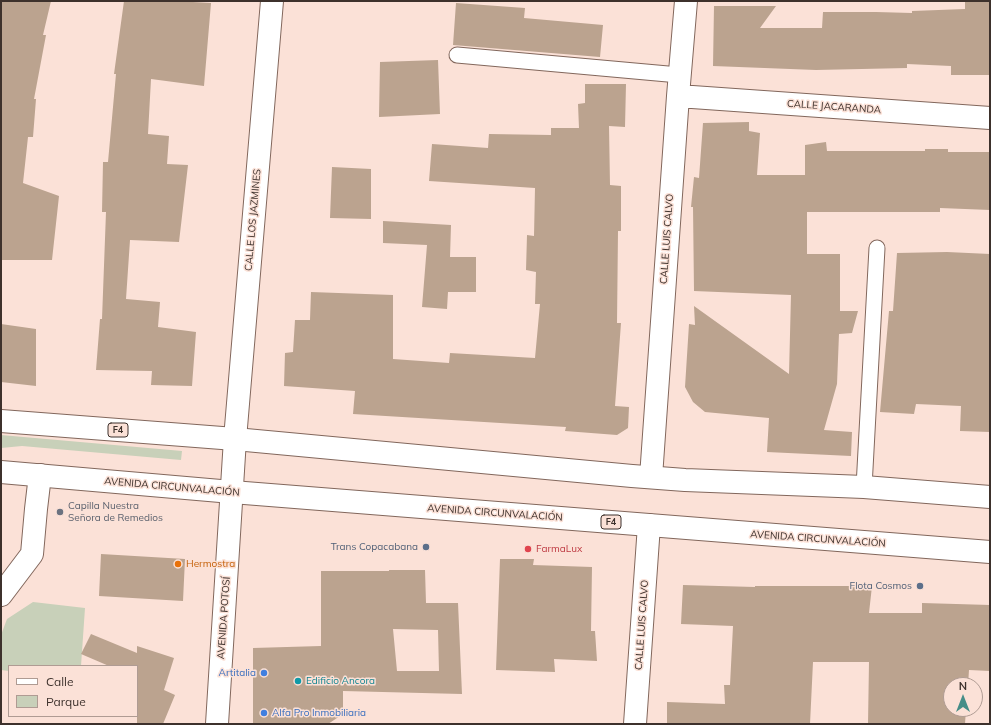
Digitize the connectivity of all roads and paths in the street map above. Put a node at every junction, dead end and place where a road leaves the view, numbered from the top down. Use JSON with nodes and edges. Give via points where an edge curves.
{"nodes":[{"id":1,"x":272,"y":1,"type":"edge"},
{"id":2,"x":686,"y":1,"type":"edge"},
{"id":3,"x":457,"y":55,"type":"dead end"},
{"id":4,"x":679,"y":74,"type":"junction"},
{"id":5,"x":678,"y":96,"type":"junction"},
{"id":6,"x":990,"y":118,"type":"edge"},
{"id":7,"x":878,"y":248,"type":"dead end"},
{"id":8,"x":1,"y":421,"type":"edge"},
{"id":9,"x":235,"y":439,"type":"junction"},
{"id":10,"x":1,"y":472,"type":"edge"},
{"id":11,"x":40,"y":475,"type":"junction"},
{"id":12,"x":651,"y":477,"type":"junction"},
{"id":13,"x":864,"y":487,"type":"junction"},
{"id":14,"x":232,"y":492,"type":"junction"},
{"id":15,"x":990,"y":497,"type":"edge"},
{"id":16,"x":650,"y":525,"type":"junction"},
{"id":17,"x":990,"y":552,"type":"edge"},
{"id":18,"x":1,"y":595,"type":"edge"},
{"id":19,"x":217,"y":724,"type":"edge"},
{"id":20,"x":635,"y":724,"type":"edge"}],
"edges":[{"from":1,"to":9,"type":"main road","name":"CALLE LOS JAZMINES"},
{"from":2,"to":4,"type":"main road","name":"CALLE LUIS CALVO"},
{"from":3,"to":4,"type":"lane"},
{"from":4,"to":5,"type":"main road","name":"CALLE LUIS CALVO"},
{"from":5,"to":6,"type":"main road","name":"CALLE JACARANDA"},
{"from":5,"to":12,"type":"main road","name":"CALLE LUIS CALVO"},
{"from":7,"to":13,"type":"lane"},
{"from":8,"to":9,"type":"main road","number":"F4"},
{"from":9,"to":12,"type":"main road","number":"F4"},
{"from":9,"to":14,"type":"main road","name":"AVENIDA POTOSÍ"},
{"from":10,"to":11,"type":"main road","name":"AVENIDA CIRCUNVALACIÓN","number":"F4"},
{"from":11,"to":14,"type":"main road","name":"AVENIDA CIRCUNVALACIÓN","number":"F4"},
{"from":11,"to":18,"type":"main road","via":[[32,554]]},
{"from":12,"to":13,"type":"main road","number":"F4"},
{"from":13,"to":15,"type":"main road","number":"F4"},
{"from":14,"to":16,"type":"main road","name":"AVENIDA CIRCUNVALACIÓN","number":"F4"},
{"from":14,"to":19,"type":"main road","name":"AVENIDA POTOSÍ"},
{"from":16,"to":17,"type":"main road","name":"AVENIDA CIRCUNVALACIÓN","number":"F4"},
{"from":16,"to":20,"type":"main road","name":"CALLE LUIS CALVO"}]}
